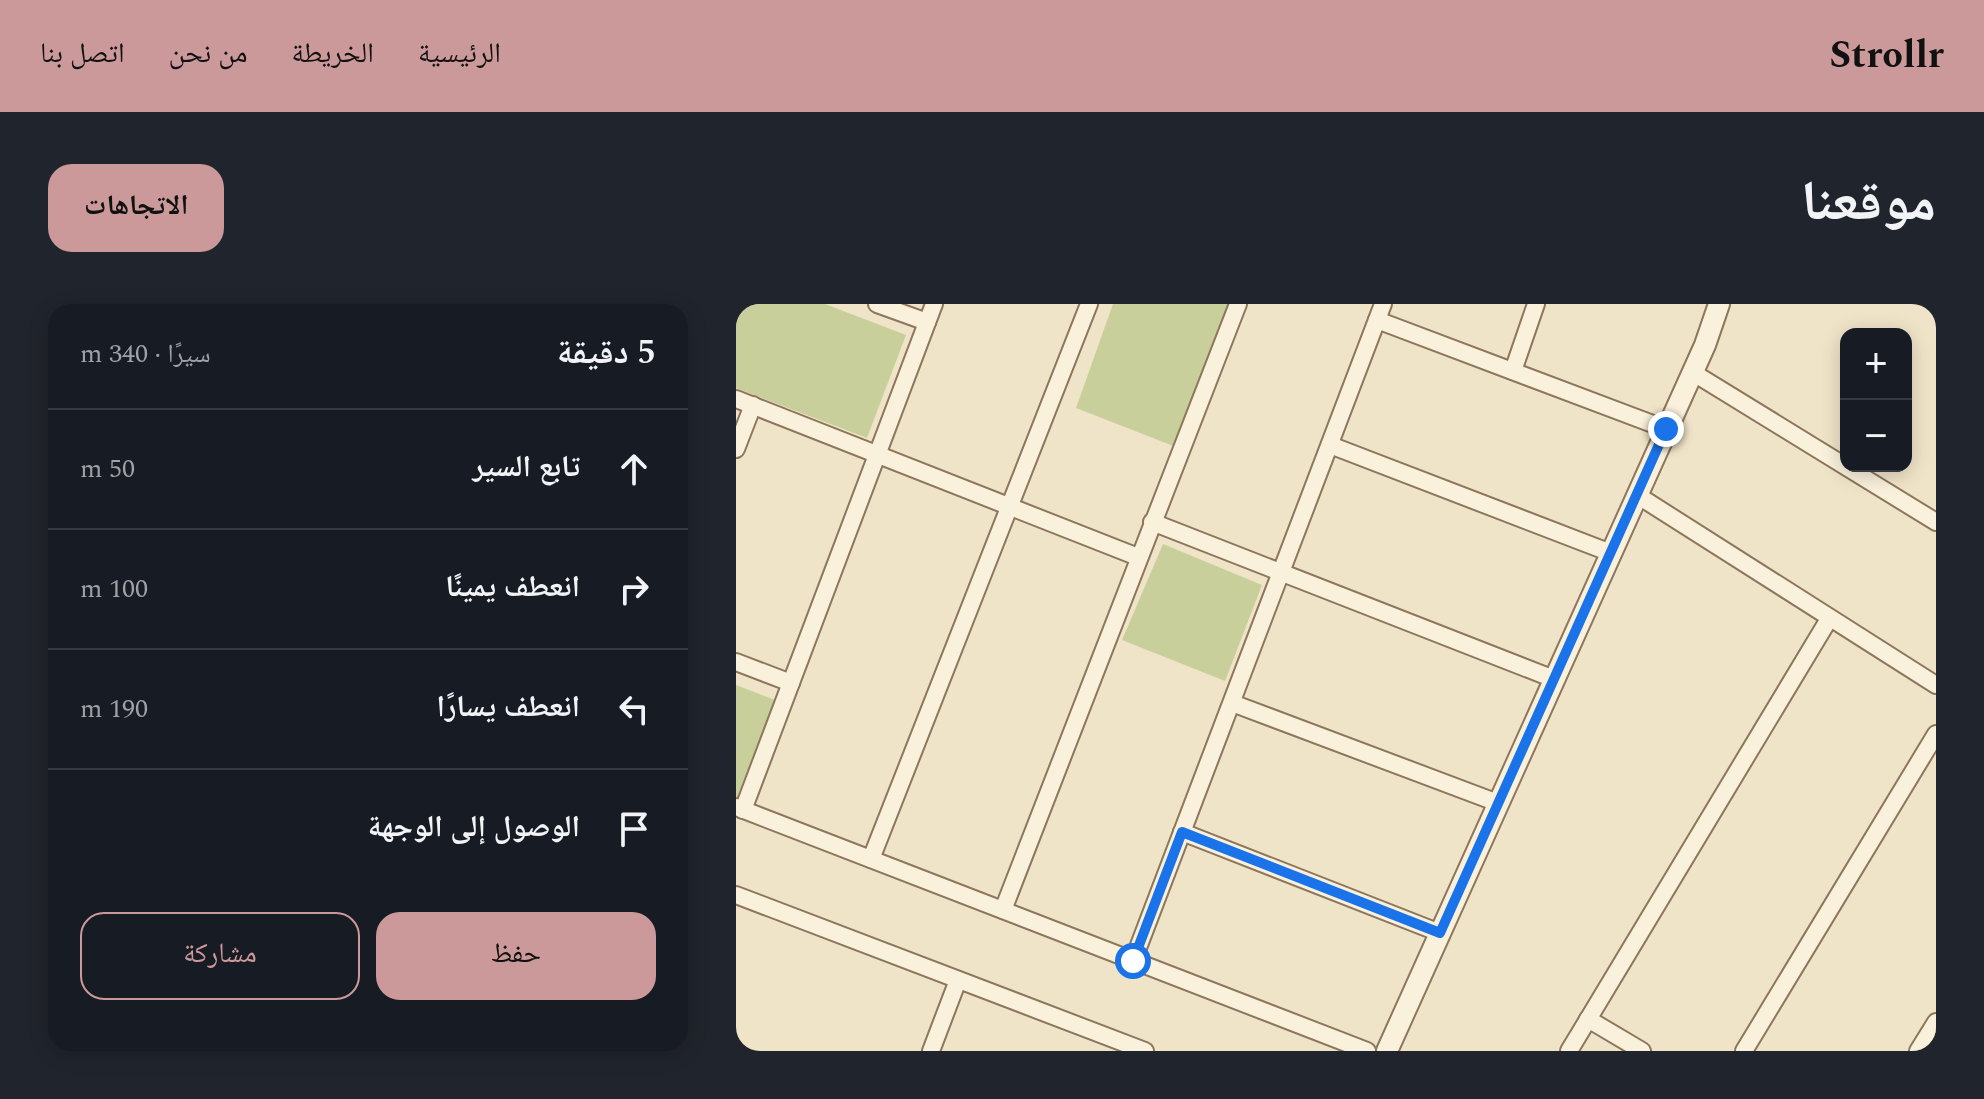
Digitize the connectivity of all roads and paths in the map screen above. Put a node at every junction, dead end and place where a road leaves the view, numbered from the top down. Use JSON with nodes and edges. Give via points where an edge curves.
{"nodes":[{"id":1,"x":877,"y":304,"type":"edge"},
{"id":2,"x":934,"y":304,"type":"edge"},
{"id":3,"x":1089,"y":304,"type":"edge"},
{"id":4,"x":1238,"y":304,"type":"edge"},
{"id":5,"x":1536,"y":304,"type":"edge"},
{"id":6,"x":1719,"y":304,"type":"edge"},
{"id":7,"x":1735,"y":304,"type":"edge"},
{"id":8,"x":1380,"y":312,"type":"edge"},
{"id":9,"x":927,"y":322,"type":"junction"},
{"id":10,"x":1705,"y":345,"type":"junction"},
{"id":11,"x":1513,"y":371,"type":"junction"},
{"id":12,"x":1692,"y":372,"type":"junction"},
{"id":13,"x":736,"y":399,"type":"edge"},
{"id":14,"x":753,"y":405,"type":"junction"},
{"id":15,"x":1666,"y":429,"type":"junction"},
{"id":16,"x":1330,"y":445,"type":"junction"},
{"id":17,"x":736,"y":449,"type":"edge"},
{"id":18,"x":877,"y":454,"type":"junction"},
{"id":19,"x":1637,"y":495,"type":"junction"},
{"id":20,"x":1009,"y":506,"type":"junction"},
{"id":21,"x":1152,"y":522,"type":"junction"},
{"id":22,"x":1936,"y":522,"type":"edge"},
{"id":23,"x":1611,"y":553,"type":"junction"},
{"id":24,"x":1138,"y":557,"type":"junction"},
{"id":25,"x":1282,"y":572,"type":"junction"},
{"id":26,"x":1829,"y":619,"type":"junction"},
{"id":27,"x":736,"y":662,"type":"edge"},
{"id":28,"x":1554,"y":679,"type":"junction"},
{"id":29,"x":791,"y":683,"type":"junction"},
{"id":30,"x":1936,"y":685,"type":"edge"},
{"id":31,"x":1232,"y":703,"type":"junction"},
{"id":32,"x":1936,"y":734,"type":"edge"},
{"id":33,"x":1498,"y":803,"type":"junction"},
{"id":34,"x":739,"y":808,"type":"edge"},
{"id":35,"x":1182,"y":832,"type":"junction"},
{"id":36,"x":871,"y":859,"type":"junction"},
{"id":37,"x":736,"y":895,"type":"edge"},
{"id":38,"x":1003,"y":910,"type":"junction"},
{"id":39,"x":1440,"y":933,"type":"junction"},
{"id":40,"x":1133,"y":961,"type":"junction"},
{"id":41,"x":958,"y":980,"type":"junction"},
{"id":42,"x":1588,"y":1019,"type":"junction"},
{"id":43,"x":1936,"y":1022,"type":"edge"},
{"id":44,"x":931,"y":1051,"type":"edge"},
{"id":45,"x":1145,"y":1051,"type":"edge"},
{"id":46,"x":1367,"y":1051,"type":"edge"},
{"id":47,"x":1387,"y":1051,"type":"edge"},
{"id":48,"x":1569,"y":1051,"type":"edge"},
{"id":49,"x":1642,"y":1051,"type":"edge"},
{"id":50,"x":1744,"y":1051,"type":"edge"},
{"id":51,"x":1918,"y":1051,"type":"edge"}],
"edges":[{"from":1,"to":9,"type":"street"},
{"from":2,"to":9,"type":"street"},
{"from":3,"to":20,"type":"street"},
{"from":4,"to":21,"type":"street"},
{"from":5,"to":11,"type":"street"},
{"from":6,"to":10,"type":"street"},
{"from":7,"to":10,"type":"street"},
{"from":8,"to":11,"type":"street"},
{"from":8,"to":16,"type":"street"},
{"from":9,"to":18,"type":"street"},
{"from":10,"to":12,"type":"street"},
{"from":11,"to":15,"type":"street"},
{"from":12,"to":15,"type":"street"},
{"from":12,"to":22,"type":"street"},
{"from":13,"to":14,"type":"street"},
{"from":14,"to":17,"type":"street"},
{"from":14,"to":18,"type":"street"},
{"from":15,"to":19,"type":"street"},
{"from":16,"to":23,"type":"street"},
{"from":16,"to":25,"type":"street"},
{"from":18,"to":20,"type":"street"},
{"from":18,"to":29,"type":"street"},
{"from":19,"to":23,"type":"street"},
{"from":19,"to":26,"type":"street"},
{"from":20,"to":24,"type":"street"},
{"from":20,"to":36,"type":"street"},
{"from":21,"to":24,"type":"street"},
{"from":21,"to":25,"type":"street"},
{"from":23,"to":28,"type":"street"},
{"from":24,"to":38,"type":"street"},
{"from":25,"to":28,"type":"street"},
{"from":25,"to":31,"type":"street"},
{"from":26,"to":30,"type":"street"},
{"from":26,"to":42,"type":"street"},
{"from":27,"to":29,"type":"street"},
{"from":28,"to":33,"type":"street"},
{"from":29,"to":34,"type":"street"},
{"from":31,"to":33,"type":"street"},
{"from":31,"to":35,"type":"street"},
{"from":32,"to":50,"type":"street"},
{"from":33,"to":39,"type":"street"},
{"from":34,"to":36,"type":"street"},
{"from":35,"to":39,"type":"street"},
{"from":35,"to":40,"type":"street"},
{"from":36,"to":38,"type":"street"},
{"from":37,"to":41,"type":"street"},
{"from":38,"to":40,"type":"street"},
{"from":39,"to":47,"type":"street"},
{"from":40,"to":46,"type":"street"},
{"from":41,"to":44,"type":"street"},
{"from":41,"to":45,"type":"street"},
{"from":42,"to":48,"type":"street"},
{"from":42,"to":49,"type":"street"},
{"from":43,"to":51,"type":"street"}]}
